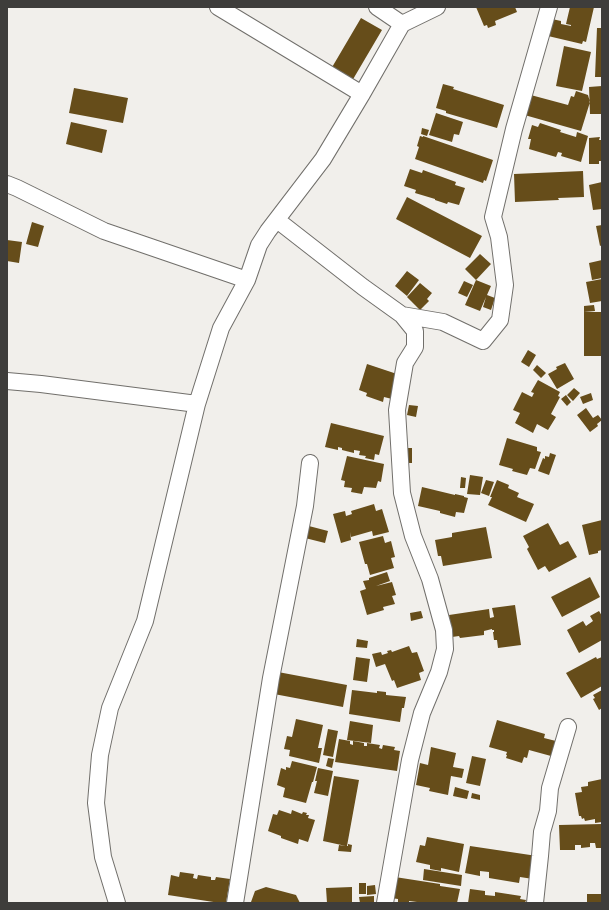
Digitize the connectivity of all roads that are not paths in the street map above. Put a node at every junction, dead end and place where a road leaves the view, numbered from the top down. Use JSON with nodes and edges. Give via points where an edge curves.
{"nodes":[{"id":1,"x":218,"y":7,"type":"edge"},
{"id":2,"x":377,"y":7,"type":"edge"},
{"id":3,"x":437,"y":7,"type":"edge"},
{"id":4,"x":549,"y":7,"type":"edge"},
{"id":5,"x":402,"y":24,"type":"junction"},
{"id":6,"x":362,"y":94,"type":"junction"},
{"id":7,"x":7,"y":184,"type":"edge"},
{"id":8,"x":277,"y":220,"type":"junction"},
{"id":9,"x":246,"y":280,"type":"junction"},
{"id":10,"x":402,"y":315,"type":"junction"},
{"id":11,"x":7,"y":381,"type":"edge"},
{"id":12,"x":197,"y":404,"type":"junction"},
{"id":13,"x":310,"y":463,"type":"dead end"},
{"id":14,"x":568,"y":727,"type":"dead end"},
{"id":15,"x":117,"y":903,"type":"edge"},
{"id":16,"x":235,"y":903,"type":"edge"},
{"id":17,"x":385,"y":903,"type":"edge"},
{"id":18,"x":535,"y":903,"type":"edge"}],
"edges":[{"from":1,"to":6,"type":"street"},
{"from":2,"to":5,"type":"street"},
{"from":3,"to":5,"type":"street"},
{"from":4,"to":10,"type":"street","via":[[514,129],[493,218],[499,237],[505,285],[500,320],[483,341],[443,322]]},
{"from":5,"to":6,"type":"street"},
{"from":6,"to":8,"type":"street","via":[[323,159]]},
{"from":7,"to":9,"type":"street","via":[[104,232]]},
{"from":8,"to":9,"type":"street","via":[[259,246]]},
{"from":8,"to":10,"type":"street"},
{"from":9,"to":12,"type":"street","via":[[221,328]]},
{"from":10,"to":17,"type":"street","via":[[414,331],[415,347],[406,363],[397,410],[402,493],[413,536],[430,579],[444,630],[445,649],[439,672],[422,713],[410,760]]},
{"from":11,"to":12,"type":"street"},
{"from":12,"to":15,"type":"street","via":[[145,621],[110,708],[100,755],[96,803],[103,857]]},
{"from":13,"to":16,"type":"street","via":[[305,506],[271,678]]},
{"from":14,"to":18,"type":"street","via":[[550,788],[548,811],[542,832]]}]}
